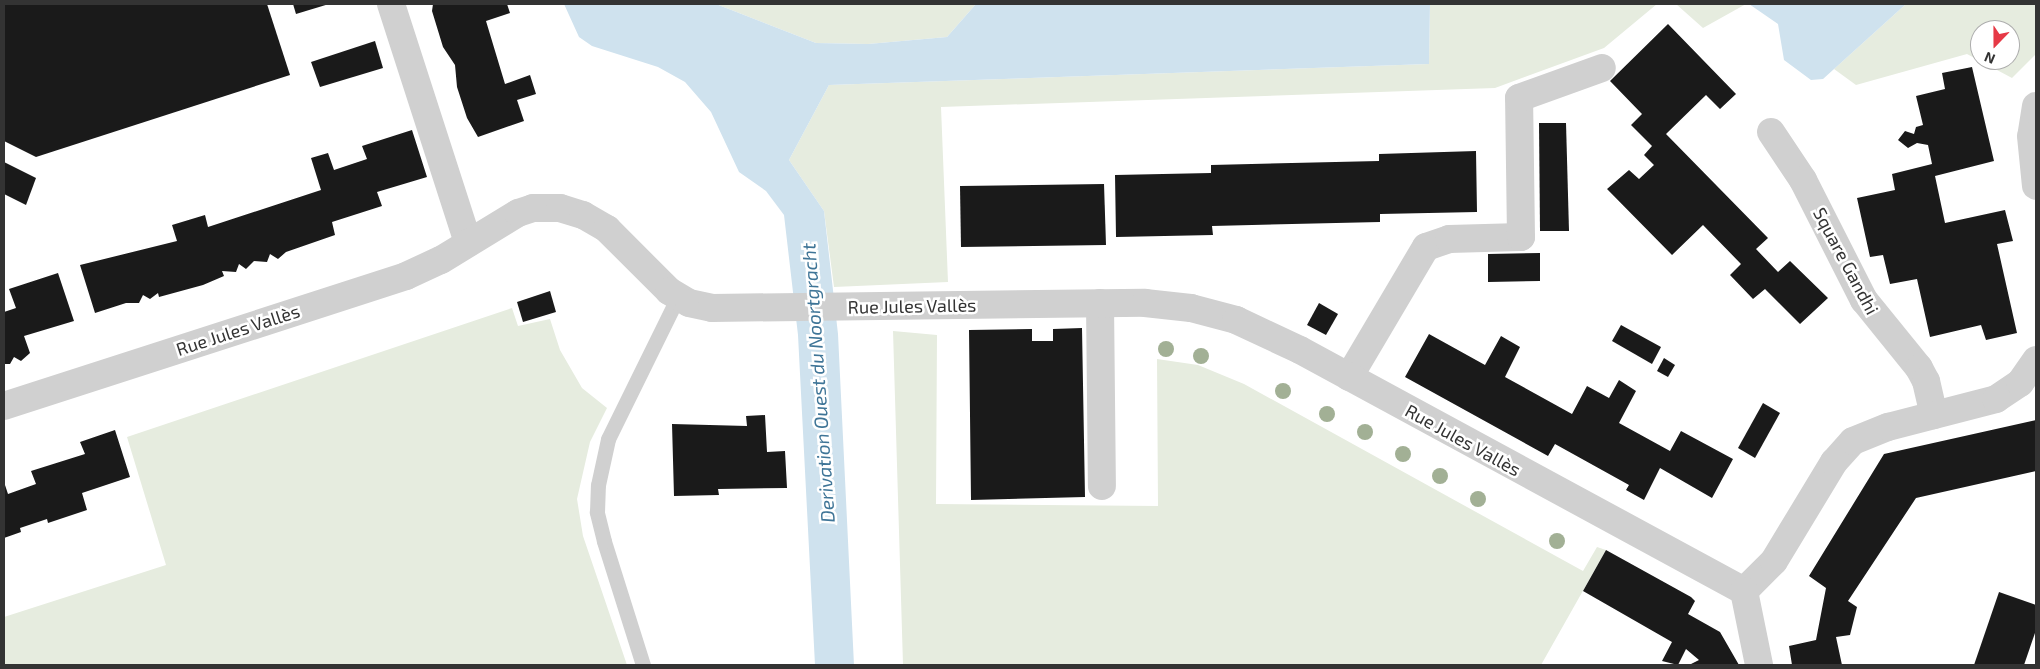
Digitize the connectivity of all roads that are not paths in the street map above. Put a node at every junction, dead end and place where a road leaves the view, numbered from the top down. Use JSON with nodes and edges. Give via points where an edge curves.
{"nodes":[{"id":1,"x":391,"y":4,"type":"edge"},
{"id":2,"x":1602,"y":68,"type":"dead end"},
{"id":3,"x":2036,"y":106,"type":"edge"},
{"id":4,"x":1771,"y":132,"type":"dead end"},
{"id":5,"x":2036,"y":186,"type":"edge"},
{"id":6,"x":468,"y":243,"type":"junction"},
{"id":7,"x":678,"y":297,"type":"junction"},
{"id":8,"x":1100,"y":303,"type":"junction"},
{"id":9,"x":2034,"y":370,"type":"edge"},
{"id":10,"x":1349,"y":377,"type":"junction"},
{"id":11,"x":4,"y":406,"type":"edge"},
{"id":12,"x":1934,"y":415,"type":"junction"},
{"id":13,"x":1102,"y":486,"type":"dead end"},
{"id":14,"x":1744,"y":591,"type":"junction"},
{"id":15,"x":643,"y":665,"type":"edge"},
{"id":16,"x":1759,"y":665,"type":"edge"}],
"edges":[{"from":1,"to":6,"type":"street"},
{"from":2,"to":10,"type":"street","via":[[1519,98],[1520,237],[1449,239],[1426,247]]},
{"from":3,"to":5,"type":"street","via":[[2031,136]]},
{"from":4,"to":12,"type":"street","name":"Square Gandhi","via":[[1803,180],[1864,300],[1919,368],[1926,381]]},
{"from":6,"to":7,"type":"street","name":"Rue Jules Vallès","via":[[504,220],[533,208],[572,211],[607,229]]},
{"from":6,"to":11,"type":"street","name":"Rue Jules Vallès","via":[[406,276]]},
{"from":7,"to":8,"type":"street","name":"Rue Jules Vallès","via":[[712,308],[774,309]]},
{"from":7,"to":15,"type":"lane","via":[[608,439],[598,484],[598,512],[604,541]]},
{"from":8,"to":10,"type":"street","name":"Rue Jules Vallès","via":[[1167,304],[1236,320]]},
{"from":8,"to":13,"type":"street"},
{"from":9,"to":12,"type":"street","via":[[1996,399]]},
{"from":10,"to":14,"type":"street","name":"Rue Jules Vallès"},
{"from":12,"to":14,"type":"street","via":[[1866,434],[1844,450],[1774,561]]},
{"from":14,"to":16,"type":"street"}]}
